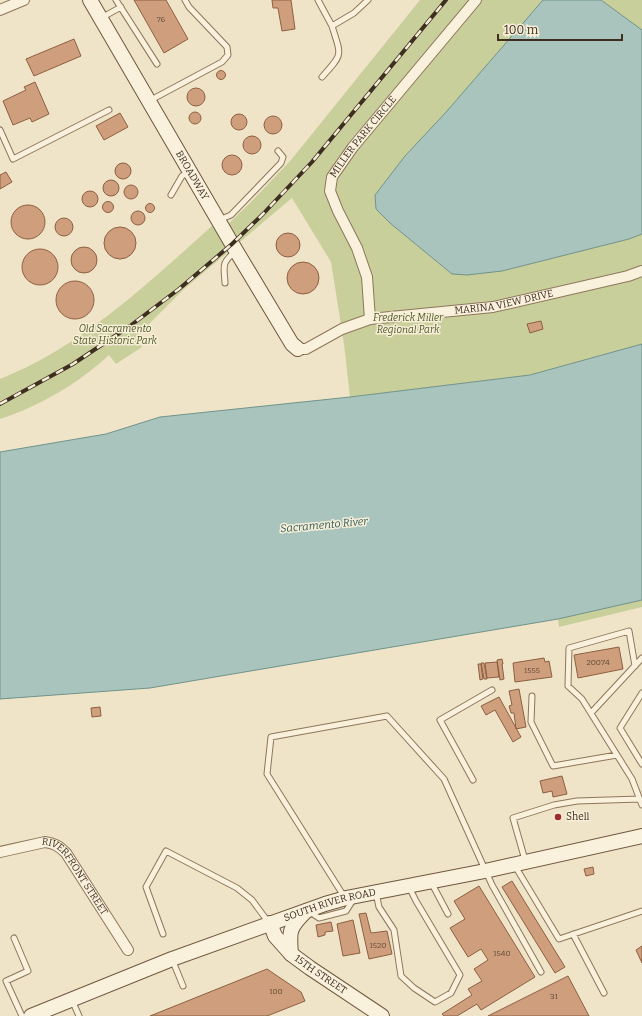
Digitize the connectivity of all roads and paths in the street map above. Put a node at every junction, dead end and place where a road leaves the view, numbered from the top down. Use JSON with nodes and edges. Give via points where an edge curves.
{"nodes":[{"id":1,"x":24,"y":0,"type":"edge"},
{"id":2,"x":90,"y":0,"type":"edge"},
{"id":3,"x":116,"y":0,"type":"edge"},
{"id":4,"x":185,"y":0,"type":"edge"},
{"id":5,"x":318,"y":0,"type":"edge"},
{"id":6,"x":368,"y":0,"type":"edge"},
{"id":7,"x":476,"y":0,"type":"edge"},
{"id":8,"x":121,"y":7,"type":"junction"},
{"id":9,"x":0,"y":10,"type":"edge"},
{"id":10,"x":100,"y":19,"type":"junction"},
{"id":11,"x":332,"y":26,"type":"junction"},
{"id":12,"x":157,"y":64,"type":"dead end"},
{"id":13,"x":322,"y":77,"type":"dead end"},
{"id":14,"x":148,"y":101,"type":"junction"},
{"id":15,"x":109,"y":110,"type":"dead end"},
{"id":16,"x":0,"y":130,"type":"edge"},
{"id":17,"x":278,"y":151,"type":"dead end"},
{"id":18,"x":190,"y":171,"type":"junction"},
{"id":19,"x":172,"y":195,"type":"dead end"},
{"id":20,"x":218,"y":220,"type":"junction"},
{"id":21,"x":236,"y":251,"type":"junction"},
{"id":22,"x":642,"y":271,"type":"edge"},
{"id":23,"x":225,"y":283,"type":"dead end"},
{"id":24,"x":370,"y":319,"type":"junction"},
{"id":25,"x":298,"y":349,"type":"joint"},
{"id":26,"x":642,"y":658,"type":"edge"},
{"id":27,"x":635,"y":666,"type":"junction"},
{"id":28,"x":492,"y":690,"type":"dead end"},
{"id":29,"x":642,"y":693,"type":"edge"},
{"id":30,"x":532,"y":696,"type":"dead end"},
{"id":31,"x":591,"y":712,"type":"junction"},
{"id":32,"x":617,"y":755,"type":"junction"},
{"id":33,"x":642,"y":764,"type":"edge"},
{"id":34,"x":473,"y":780,"type":"dead end"},
{"id":35,"x":641,"y":802,"type":"edge"},
{"id":36,"x":642,"y":836,"type":"edge"},
{"id":37,"x":0,"y":852,"type":"edge"},
{"id":38,"x":519,"y":863,"type":"junction"},
{"id":39,"x":485,"y":870,"type":"junction"},
{"id":40,"x":430,"y":881,"type":"junction"},
{"id":41,"x":409,"y":886,"type":"junction"},
{"id":42,"x":376,"y":892,"type":"junction"},
{"id":43,"x":351,"y":897,"type":"junction"},
{"id":44,"x":306,"y":911,"type":"junction"},
{"id":45,"x":642,"y":911,"type":"edge"},
{"id":46,"x":448,"y":914,"type":"dead end"},
{"id":47,"x":270,"y":924,"type":"junction"},
{"id":48,"x":163,"y":934,"type":"dead end"},
{"id":49,"x":573,"y":934,"type":"junction"},
{"id":50,"x":14,"y":938,"type":"dead end"},
{"id":51,"x":128,"y":950,"type":"dead end"},
{"id":52,"x":291,"y":954,"type":"junction"},
{"id":53,"x":172,"y":959,"type":"junction"},
{"id":54,"x":541,"y":972,"type":"dead end"},
{"id":55,"x":183,"y":986,"type":"dead end"},
{"id":56,"x":604,"y":993,"type":"dead end"},
{"id":57,"x":72,"y":1000,"type":"junction"},
{"id":58,"x":376,"y":1014,"type":"edge"},
{"id":59,"x":22,"y":1016,"type":"edge"},
{"id":60,"x":30,"y":1016,"type":"edge"},
{"id":61,"x":79,"y":1016,"type":"edge"}],
"edges":[{"from":1,"to":9,"type":"street"},
{"from":2,"to":10,"type":"street","name":"BROADWAY"},
{"from":3,"to":8,"type":"lane"},
{"from":4,"to":14,"type":"lane","via":[[227,47],[228,55],[222,62]]},
{"from":5,"to":11,"type":"lane"},
{"from":6,"to":11,"type":"lane","via":[[354,13]]},
{"from":7,"to":24,"type":"street","name":"MILLER PARK CIRCLE","via":[[352,147],[332,177],[330,191],[357,248],[367,277]]},
{"from":8,"to":10,"type":"lane"},
{"from":8,"to":12,"type":"lane"},
{"from":10,"to":14,"type":"street","name":"BROADWAY"},
{"from":11,"to":13,"type":"lane","via":[[340,51],[339,57]]},
{"from":14,"to":18,"type":"street","name":"BROADWAY"},
{"from":15,"to":16,"type":"lane","via":[[13,159]]},
{"from":17,"to":20,"type":"lane","via":[[283,157],[281,163],[230,215]]},
{"from":18,"to":19,"type":"lane","via":[[182,176]]},
{"from":18,"to":20,"type":"street","name":"BROADWAY"},
{"from":20,"to":21,"type":"street","name":"BROADWAY"},
{"from":21,"to":23,"type":"lane","via":[[224,262]]},
{"from":21,"to":25,"type":"street","name":"BROADWAY","via":[[292,344]]},
{"from":22,"to":24,"type":"street","name":"MARINA VIEW DRIVE","via":[[499,306]]},
{"from":24,"to":25,"type":"street","name":"MARINA VIEW DRIVE","via":[[342,329],[306,349]]},
{"from":26,"to":27,"type":"lane"},
{"from":27,"to":31,"type":"lane"},
{"from":27,"to":31,"type":"lane","via":[[629,631],[569,648],[568,686]]},
{"from":28,"to":34,"type":"lane","via":[[440,720]]},
{"from":29,"to":33,"type":"lane","via":[[620,728]]},
{"from":30,"to":32,"type":"lane","via":[[531,722],[553,766]]},
{"from":31,"to":32,"type":"lane"},
{"from":32,"to":35,"type":"lane","via":[[632,779]]},
{"from":35,"to":38,"type":"lane","via":[[577,801],[554,805],[513,818]]},
{"from":36,"to":38,"type":"street","name":"SOUTH RIVER ROAD"},
{"from":37,"to":51,"type":"street","name":"RIVERFRONT STREET","via":[[45,842],[60,847]]},
{"from":38,"to":39,"type":"street","name":"SOUTH RIVER ROAD"},
{"from":38,"to":49,"type":"lane","via":[[559,939]]},
{"from":39,"to":40,"type":"street","name":"SOUTH RIVER ROAD"},
{"from":39,"to":43,"type":"lane","via":[[444,779],[387,716],[271,737],[267,774]]},
{"from":39,"to":54,"type":"lane"},
{"from":40,"to":41,"type":"street","name":"SOUTH RIVER ROAD"},
{"from":40,"to":46,"type":"lane"},
{"from":41,"to":42,"type":"street","name":"SOUTH RIVER ROAD"},
{"from":41,"to":42,"type":"lane","via":[[460,975],[451,993],[435,1002],[400,976],[394,930],[379,907]]},
{"from":42,"to":43,"type":"street","name":"SOUTH RIVER ROAD"},
{"from":43,"to":44,"type":"street","name":"SOUTH RIVER ROAD"},
{"from":44,"to":47,"type":"street","name":"SOUTH RIVER ROAD"},
{"from":44,"to":52,"type":"street","via":[[293,923],[289,937]]},
{"from":45,"to":49,"type":"lane"},
{"from":47,"to":48,"type":"lane","via":[[252,900],[238,888],[166,851],[146,887]]},
{"from":47,"to":52,"type":"street","name":"15TH STREET","via":[[275,936]]},
{"from":47,"to":53,"type":"street","name":"SOUTH RIVER ROAD"},
{"from":49,"to":56,"type":"lane"},
{"from":50,"to":59,"type":"lane","via":[[28,972],[6,981]]},
{"from":52,"to":58,"type":"street","name":"15TH STREET"},
{"from":53,"to":55,"type":"lane"},
{"from":53,"to":57,"type":"street","name":"SOUTH RIVER ROAD"},
{"from":57,"to":60,"type":"street","name":"SOUTH RIVER ROAD"},
{"from":57,"to":61,"type":"lane"}]}
